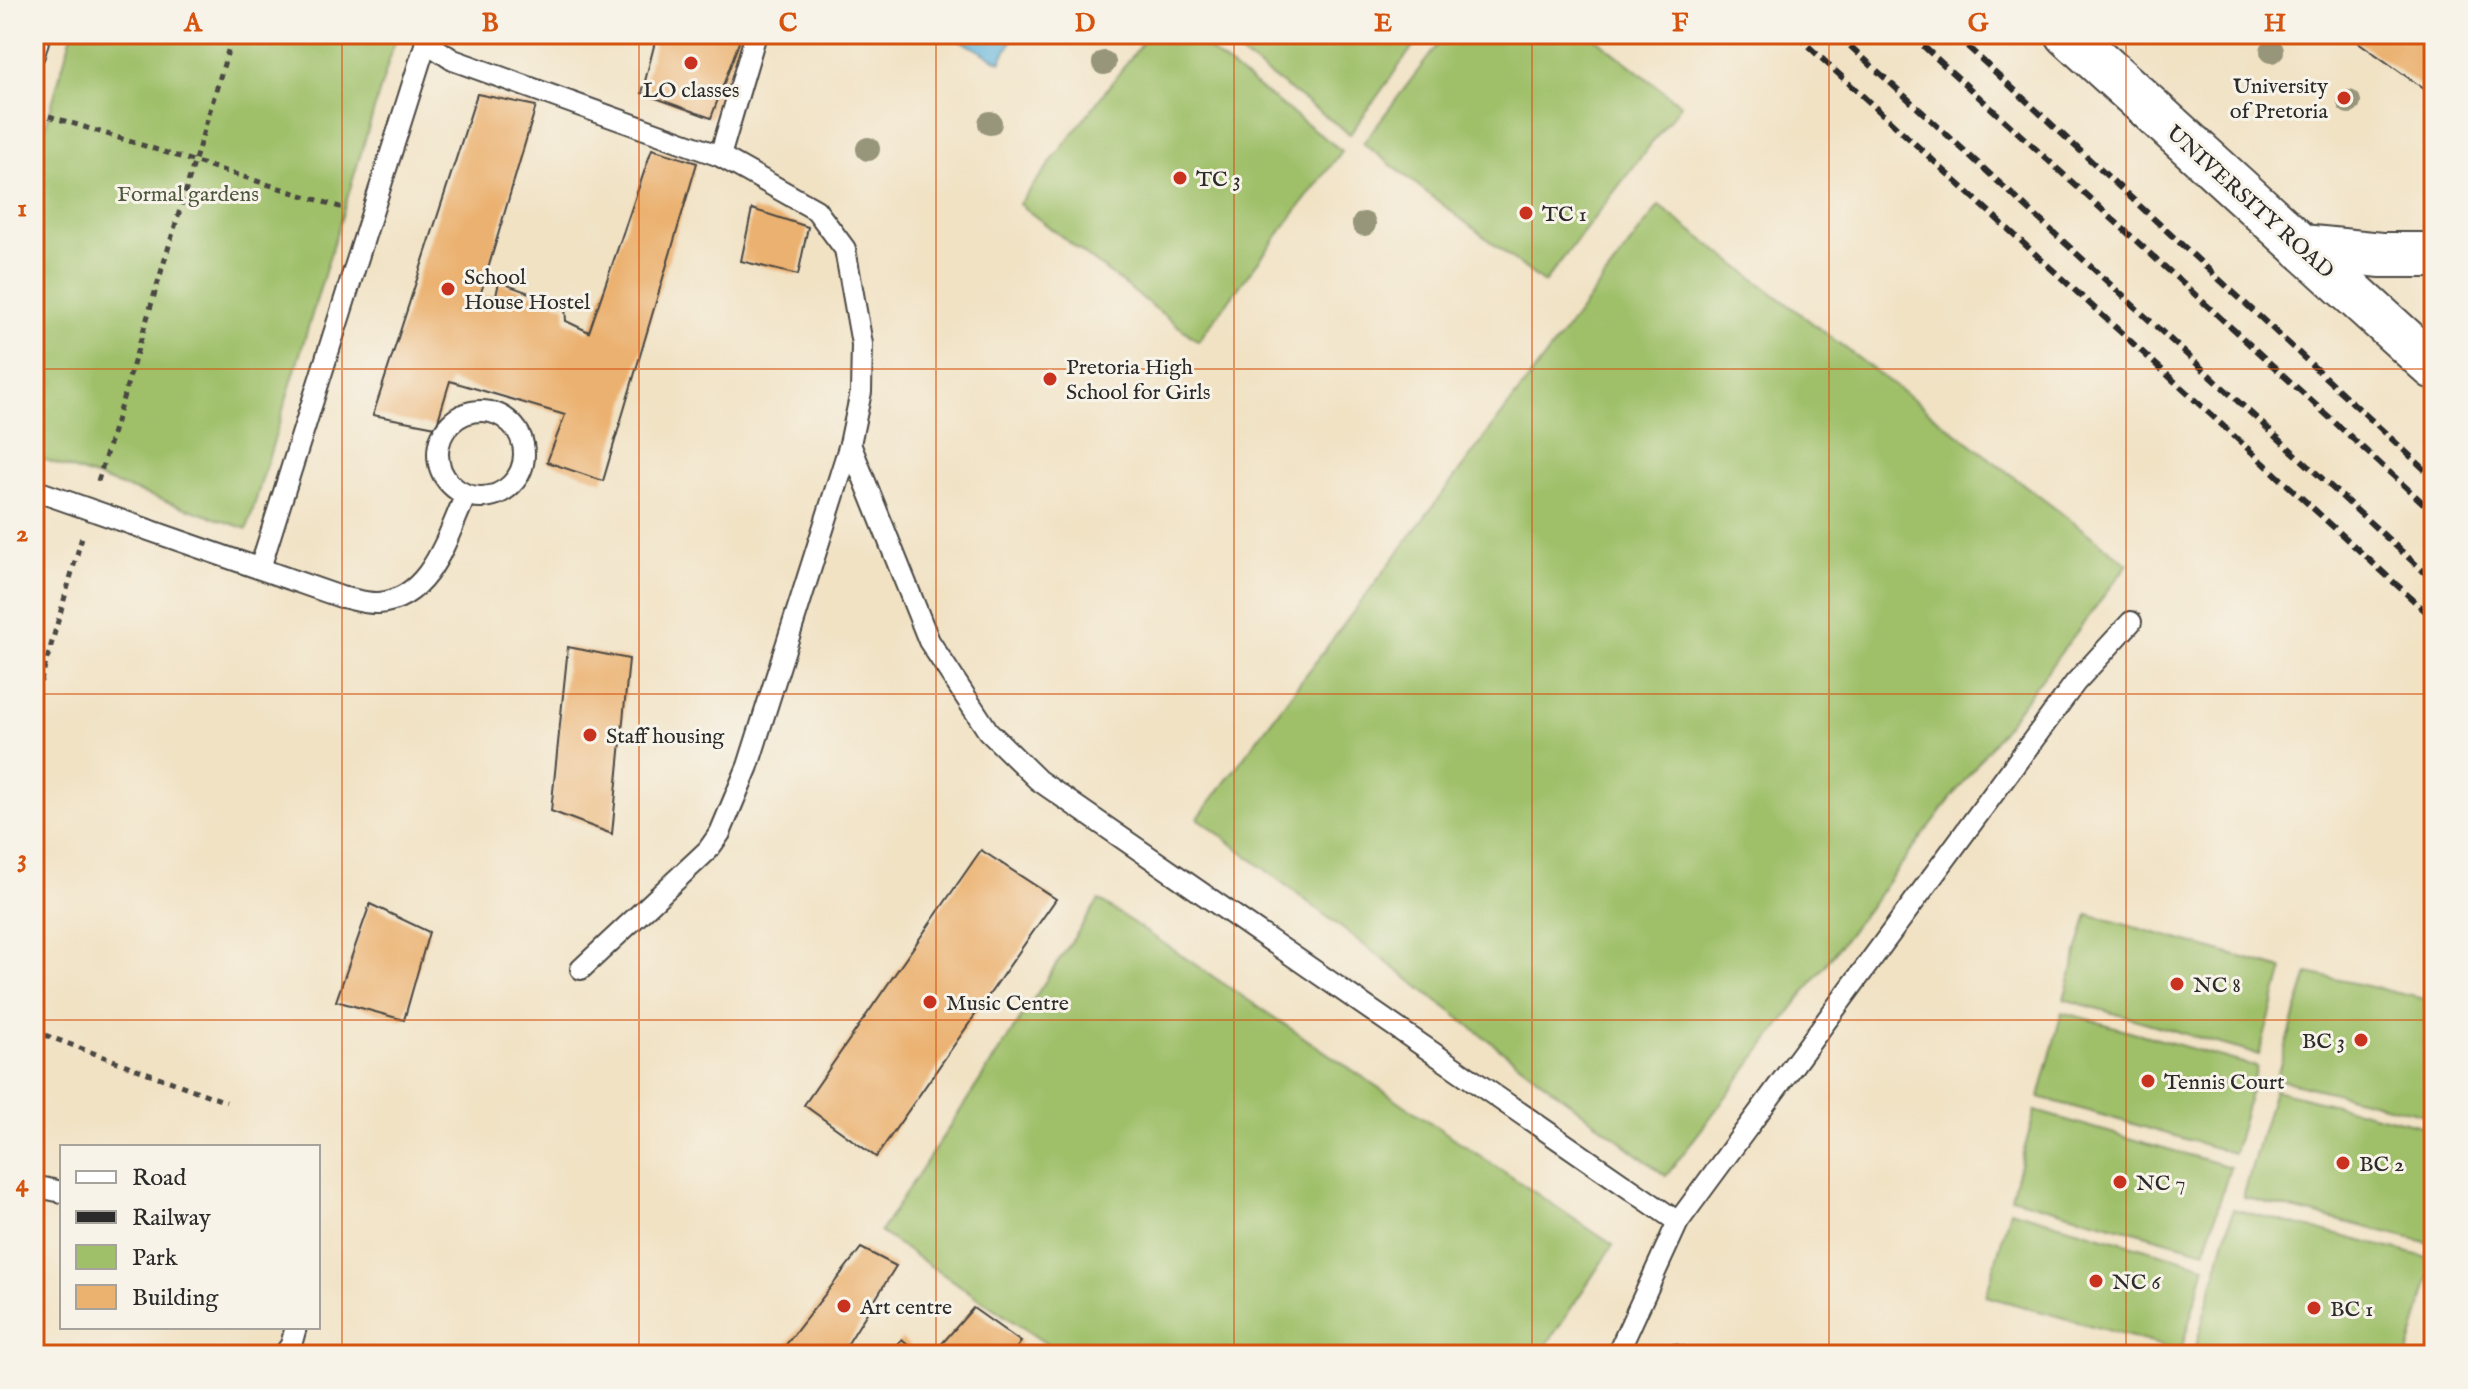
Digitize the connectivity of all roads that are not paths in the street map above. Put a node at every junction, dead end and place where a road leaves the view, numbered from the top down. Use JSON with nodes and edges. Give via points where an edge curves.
{"nodes":[{"id":1,"x":40,"y":34,"type":"edge"},
{"id":2,"x":756,"y":34,"type":"edge"},
{"id":3,"x":2068,"y":34,"type":"edge"},
{"id":4,"x":424,"y":38,"type":"edge"},
{"id":5,"x":34,"y":55,"type":"edge"},
{"id":6,"x":720,"y":156,"type":"junction"},
{"id":7,"x":2302,"y":247,"type":"junction"},
{"id":8,"x":2434,"y":255,"type":"edge"},
{"id":9,"x":2434,"y":367,"type":"edge"},
{"id":10,"x":850,"y":444,"type":"junction"},
{"id":11,"x":34,"y":490,"type":"edge"},
{"id":12,"x":466,"y":495,"type":"junction"},
{"id":13,"x":260,"y":568,"type":"junction"},
{"id":14,"x":2131,"y":622,"type":"dead end"},
{"id":15,"x":581,"y":969,"type":"dead end"},
{"id":16,"x":34,"y":1186,"type":"edge"},
{"id":17,"x":60,"y":1192,"type":"edge"},
{"id":18,"x":1678,"y":1222,"type":"junction"},
{"id":19,"x":295,"y":1329,"type":"edge"},
{"id":20,"x":284,"y":1355,"type":"edge"},
{"id":21,"x":1617,"y":1355,"type":"edge"}],
"edges":[{"from":1,"to":5,"type":"lane"},
{"from":2,"to":6,"type":"lane"},
{"from":3,"to":7,"type":"street","name":"UNIVERSITY ROAD"},
{"from":4,"to":6,"type":"lane","via":[[453,60]]},
{"from":4,"to":13,"type":"lane"},
{"from":6,"to":10,"type":"lane","via":[[816,210],[845,249],[863,367]]},
{"from":7,"to":8,"type":"street"},
{"from":7,"to":9,"type":"street","name":"UNIVERSITY ROAD"},
{"from":10,"to":15,"type":"lane","via":[[748,766],[720,833]]},
{"from":10,"to":18,"type":"lane","via":[[929,641],[988,731],[1038,780]]},
{"from":11,"to":13,"type":"lane"},
{"from":12,"to":12,"type":"lane","via":[[444,477],[437,449],[441,435],[461,415],[489,411],[502,416],[521,437],[523,466],[517,479],[494,496]]},
{"from":12,"to":13,"type":"lane","via":[[427,575],[396,600],[375,603],[341,597]]},
{"from":14,"to":18,"type":"lane","via":[[2075,683]]},
{"from":16,"to":17,"type":"lane"},
{"from":18,"to":21,"type":"lane"},
{"from":19,"to":20,"type":"lane"}]}
